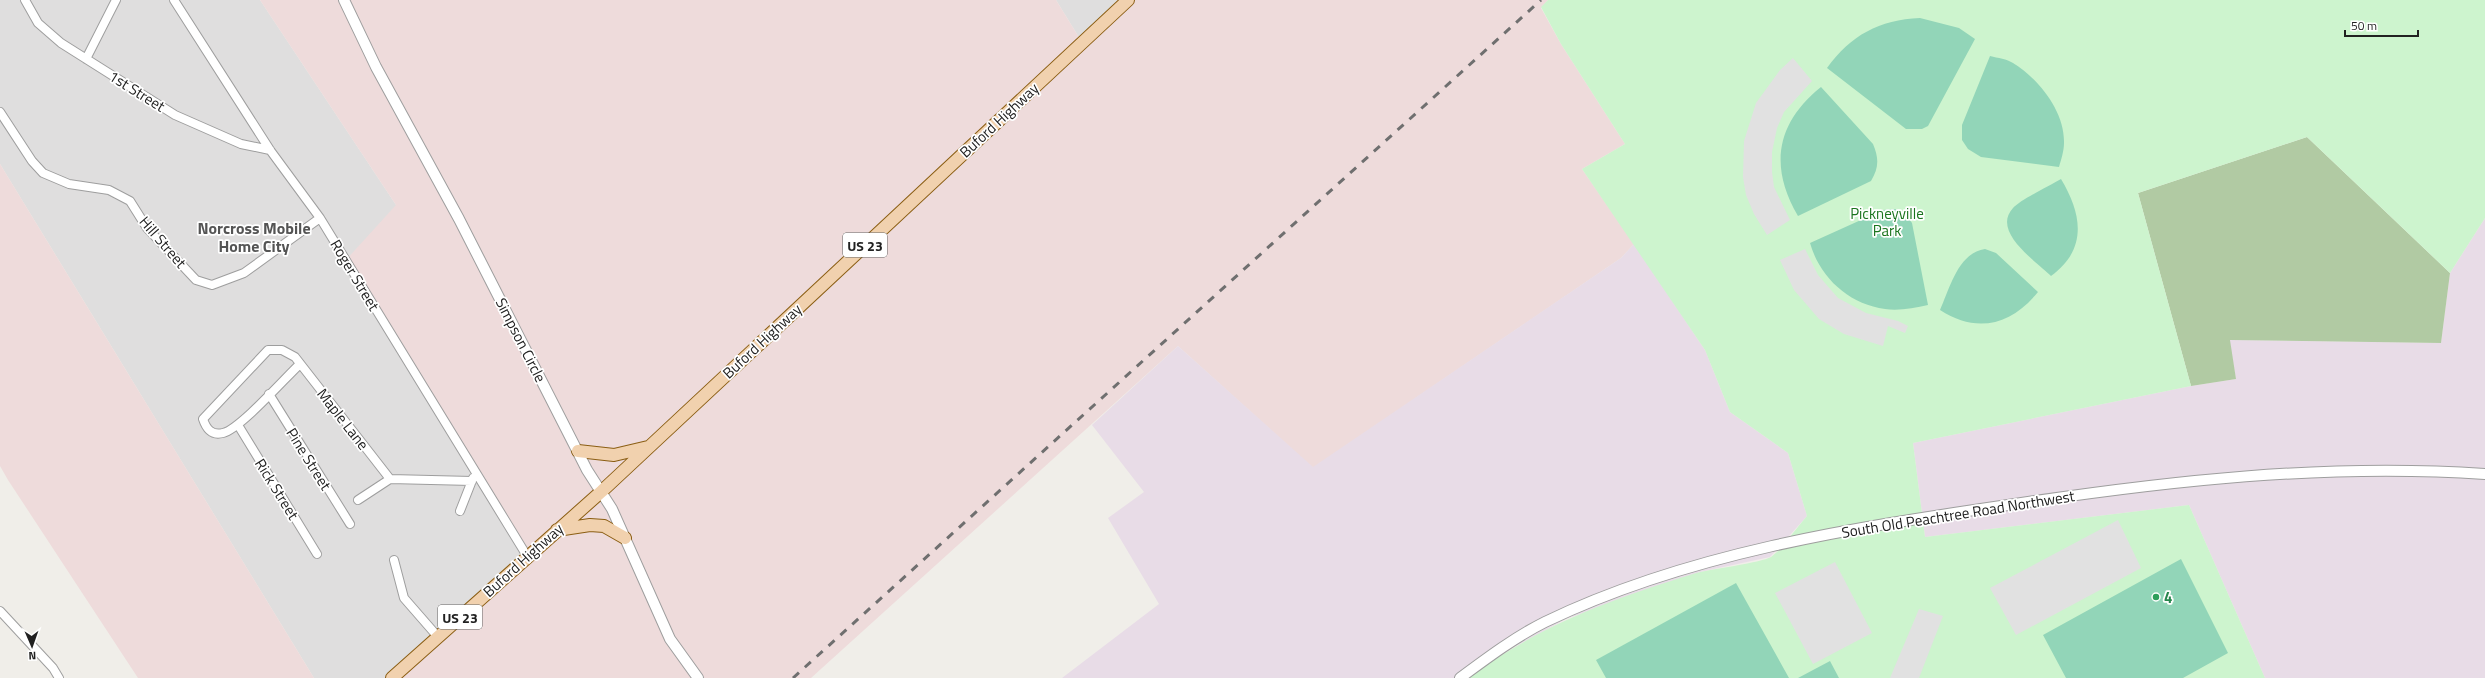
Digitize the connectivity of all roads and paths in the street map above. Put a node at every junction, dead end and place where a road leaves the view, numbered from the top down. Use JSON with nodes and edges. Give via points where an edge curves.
{"nodes":[{"id":1,"x":25,"y":0,"type":"edge"},
{"id":2,"x":116,"y":0,"type":"edge"},
{"id":3,"x":174,"y":0,"type":"edge"},
{"id":4,"x":344,"y":0,"type":"edge"},
{"id":5,"x":1128,"y":0,"type":"edge"},
{"id":6,"x":86,"y":59,"type":"junction"},
{"id":7,"x":0,"y":112,"type":"edge"},
{"id":8,"x":270,"y":150,"type":"junction"},
{"id":9,"x":320,"y":218,"type":"junction"},
{"id":10,"x":300,"y":364,"type":"junction"},
{"id":11,"x":269,"y":394,"type":"junction"},
{"id":12,"x":238,"y":425,"type":"junction"},
{"id":13,"x":649,"y":447,"type":"junction"},
{"id":14,"x":578,"y":451,"type":"junction"},
{"id":15,"x":476,"y":472,"type":"junction"},
{"id":16,"x":2485,"y":474,"type":"edge"},
{"id":17,"x":390,"y":479,"type":"junction"},
{"id":18,"x":472,"y":481,"type":"junction"},
{"id":19,"x":602,"y":491,"type":"junction"},
{"id":20,"x":358,"y":500,"type":"dead end"},
{"id":21,"x":460,"y":510,"type":"dead end"},
{"id":22,"x":350,"y":524,"type":"dead end"},
{"id":23,"x":557,"y":530,"type":"junction"},
{"id":24,"x":625,"y":538,"type":"junction"},
{"id":25,"x":317,"y":554,"type":"dead end"},
{"id":26,"x":527,"y":556,"type":"junction"},
{"id":27,"x":394,"y":560,"type":"dead end"},
{"id":28,"x":0,"y":610,"type":"edge"},
{"id":29,"x":438,"y":637,"type":"junction"},
{"id":30,"x":59,"y":678,"type":"edge"},
{"id":31,"x":392,"y":678,"type":"edge"},
{"id":32,"x":698,"y":678,"type":"edge"},
{"id":33,"x":1460,"y":678,"type":"edge"}],
"edges":[{"from":1,"to":6,"type":"street","name":"1st Street","via":[[38,23],[61,43]]},
{"from":2,"to":6,"type":"street"},
{"from":3,"to":8,"type":"street","name":"Roger Street"},
{"from":4,"to":14,"type":"street","name":"Simpson Circle","via":[[376,67],[459,219]]},
{"from":5,"to":13,"type":"main road","name":"Buford Highway","number":"US 23"},
{"from":6,"to":8,"type":"street","name":"1st Street","via":[[176,115],[241,144]]},
{"from":7,"to":9,"type":"street","name":"Hill Street","via":[[32,161],[43,173],[69,184],[109,190],[130,201],[147,228],[196,280],[212,285],[244,273]]},
{"from":8,"to":9,"type":"street","name":"Roger Street"},
{"from":9,"to":15,"type":"street","name":"Roger Street"},
{"from":10,"to":11,"type":"street"},
{"from":10,"to":12,"type":"street","name":"Maple Lane","via":[[295,357],[282,350],[268,350],[203,419],[207,429],[212,432],[223,433]]},
{"from":10,"to":17,"type":"street","name":"Maple Lane"},
{"from":11,"to":12,"type":"street"},
{"from":11,"to":22,"type":"street","name":"Pine Street"},
{"from":12,"to":25,"type":"street","name":"Rick Street"},
{"from":13,"to":14,"type":"main road","via":[[614,456]]},
{"from":13,"to":19,"type":"main road","name":"Buford Highway","number":"US 23"},
{"from":14,"to":19,"type":"street","name":"Simpson Circle","via":[[587,470]]},
{"from":15,"to":18,"type":"street"},
{"from":15,"to":26,"type":"street","name":"Roger Street"},
{"from":16,"to":33,"type":"street","name":"South Old Peachtree Road Northwest","via":[[2368,469],[2266,474],[2058,498],[1863,528],[1713,561],[1604,598],[1544,623]]},
{"from":17,"to":18,"type":"street"},
{"from":17,"to":20,"type":"street"},
{"from":18,"to":21,"type":"street"},
{"from":19,"to":23,"type":"main road","name":"Buford Highway","number":"US 23"},
{"from":19,"to":24,"type":"street","name":"Simpson Circle"},
{"from":23,"to":24,"type":"main road","via":[[604,526]]},
{"from":23,"to":26,"type":"main road","name":"Buford Highway","number":"US 23"},
{"from":24,"to":32,"type":"street","name":"Simpson Circle","via":[[670,639]]},
{"from":26,"to":29,"type":"main road","name":"Buford Highway","number":"US 23"},
{"from":27,"to":29,"type":"street","via":[[404,598]]},
{"from":28,"to":30,"type":"street","via":[[53,668]]},
{"from":29,"to":31,"type":"main road","name":"Buford Highway","number":"US 23"}]}
